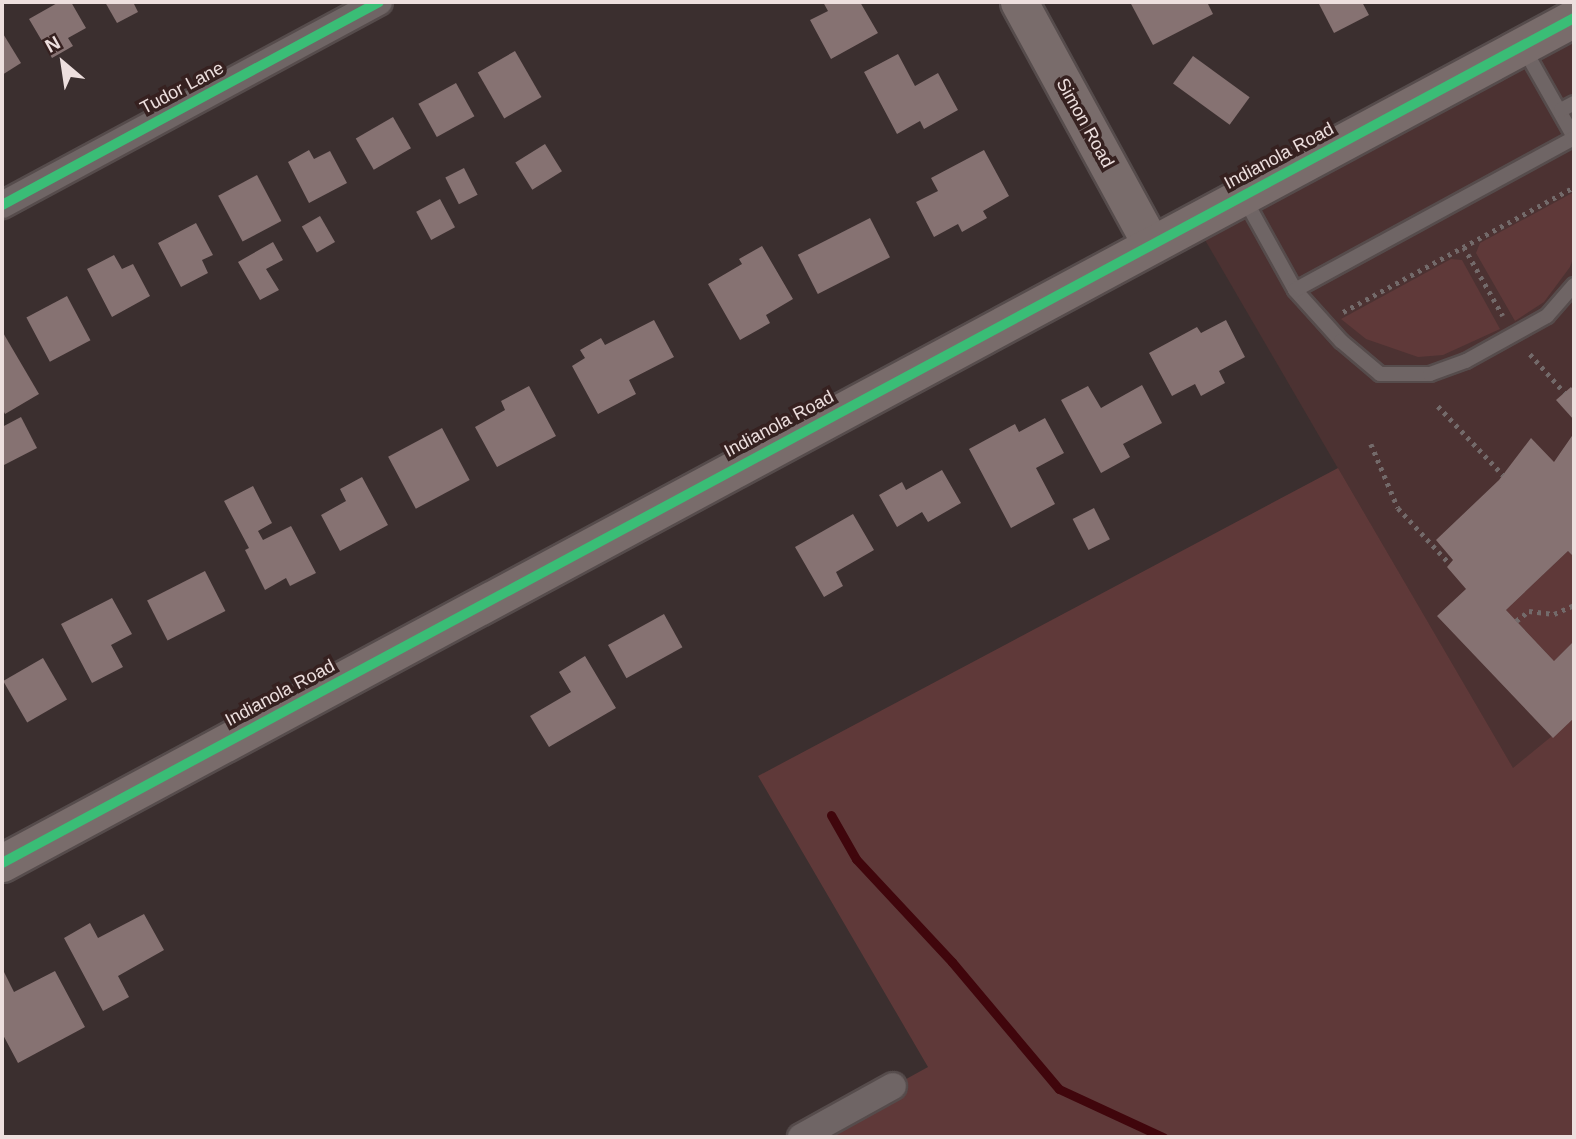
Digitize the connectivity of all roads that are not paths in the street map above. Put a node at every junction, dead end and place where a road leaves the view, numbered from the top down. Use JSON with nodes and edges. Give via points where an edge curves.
{"nodes":[{"id":1,"x":379,"y":2,"type":"edge"},
{"id":2,"x":1019,"y":2,"type":"edge"},
{"id":3,"x":1574,"y":18,"type":"edge"},
{"id":4,"x":1523,"y":46,"type":"junction"},
{"id":5,"x":1568,"y":107,"type":"edge"},
{"id":6,"x":1574,"y":138,"type":"edge"},
{"id":7,"x":1242,"y":195,"type":"junction"},
{"id":8,"x":2,"y":205,"type":"edge"},
{"id":9,"x":1151,"y":244,"type":"junction"},
{"id":10,"x":1574,"y":285,"type":"edge"},
{"id":11,"x":1295,"y":290,"type":"junction"},
{"id":12,"x":2,"y":863,"type":"edge"},
{"id":13,"x":893,"y":1086,"type":"dead end"},
{"id":14,"x":801,"y":1137,"type":"edge"}],
"edges":[{"from":1,"to":8,"type":"street","name":"Tudor Lane"},
{"from":2,"to":9,"type":"street","name":"Simon Road"},
{"from":3,"to":4,"type":"street","name":"Indianola Road"},
{"from":4,"to":5,"type":"lane"},
{"from":4,"to":7,"type":"street","name":"Indianola Road"},
{"from":5,"to":6,"type":"lane"},
{"from":6,"to":11,"type":"lane"},
{"from":7,"to":9,"type":"street","name":"Indianola Road"},
{"from":7,"to":11,"type":"lane"},
{"from":9,"to":12,"type":"street","name":"Indianola Road"},
{"from":10,"to":11,"type":"lane","via":[[1547,316],[1466,361],[1430,374],[1380,374]]},
{"from":13,"to":14,"type":"street"}]}
